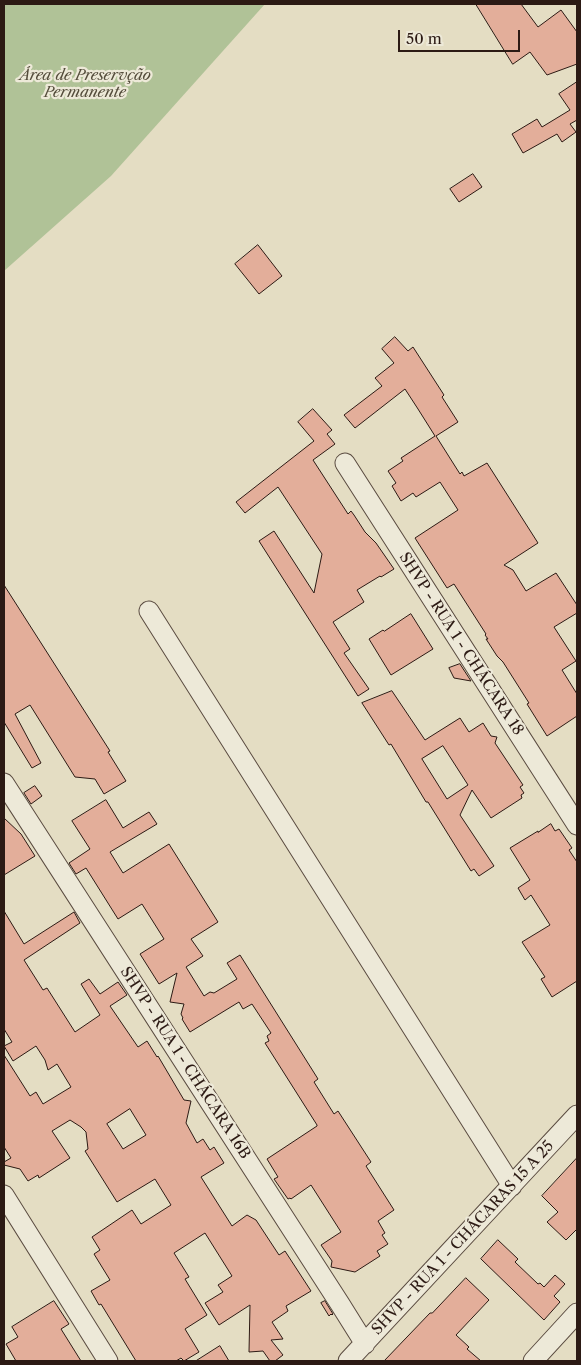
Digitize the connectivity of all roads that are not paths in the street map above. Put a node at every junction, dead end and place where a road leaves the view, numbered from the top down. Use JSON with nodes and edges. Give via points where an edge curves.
{"nodes":[{"id":1,"x":345,"y":463,"type":"dead end"},
{"id":2,"x":149,"y":611,"type":"dead end"},
{"id":3,"x":4,"y":783,"type":"edge"},
{"id":4,"x":577,"y":824,"type":"edge"},
{"id":5,"x":577,"y":1115,"type":"edge"},
{"id":6,"x":512,"y":1186,"type":"junction"},
{"id":7,"x":4,"y":1195,"type":"edge"},
{"id":8,"x":577,"y":1313,"type":"edge"},
{"id":9,"x":365,"y":1344,"type":"junction"},
{"id":10,"x":108,"y":1361,"type":"edge"},
{"id":11,"x":348,"y":1361,"type":"edge"},
{"id":12,"x":533,"y":1361,"type":"edge"}],
"edges":[{"from":1,"to":4,"type":"street","name":"SHVP - RUA 1 - CHÁCARA 18"},
{"from":2,"to":6,"type":"street"},
{"from":3,"to":9,"type":"street","name":"SHVP - RUA 1 - CHÁCARA 16B"},
{"from":5,"to":6,"type":"street","name":"SHVP - RUA 1 - CHÁCARAS 15 A 25"},
{"from":6,"to":9,"type":"street","name":"SHVP - RUA 1 - CHÁCARAS 15 A 25"},
{"from":7,"to":10,"type":"street"},
{"from":8,"to":12,"type":"street"},
{"from":9,"to":11,"type":"street","name":"SHVP - RUA 1 - CHÁCARAS 15 A 25"}]}
